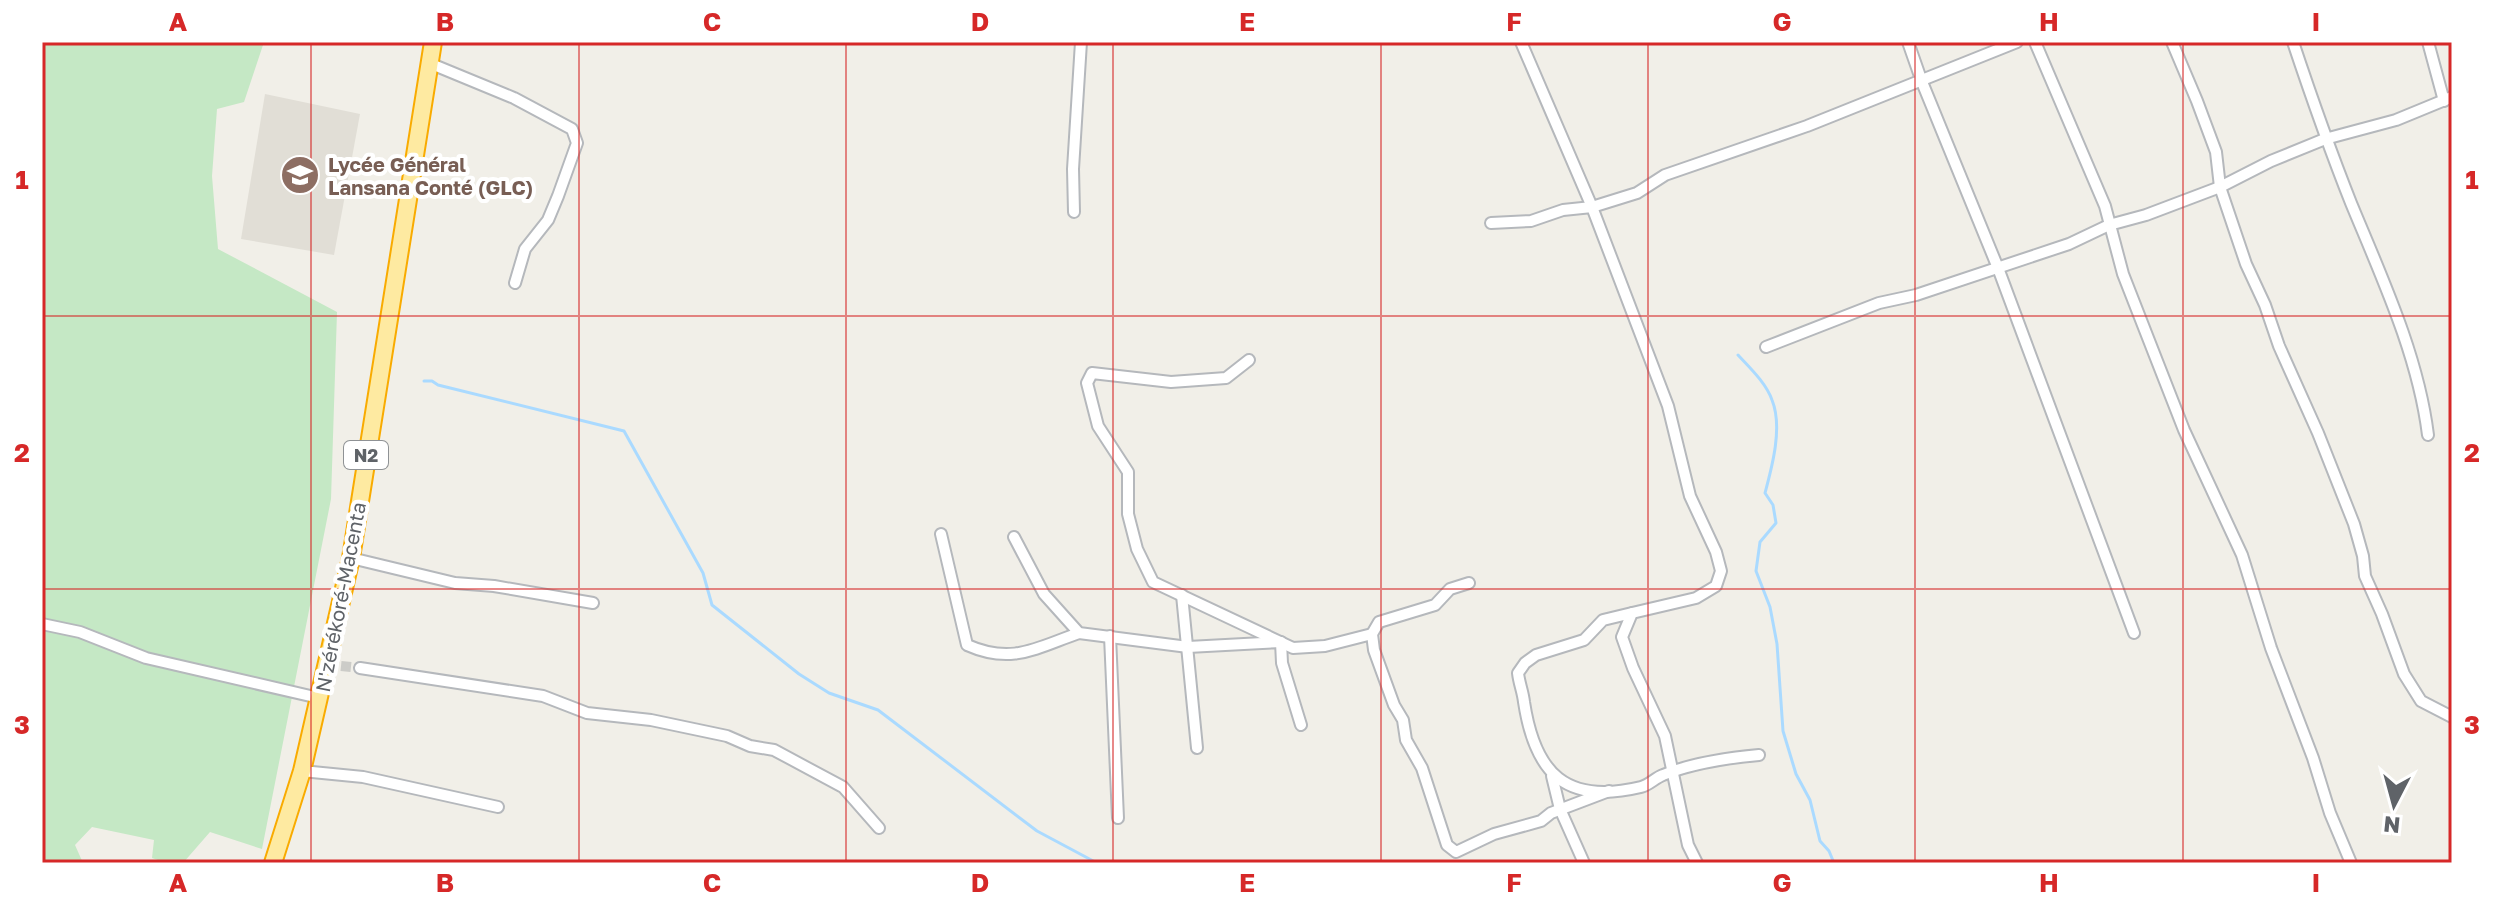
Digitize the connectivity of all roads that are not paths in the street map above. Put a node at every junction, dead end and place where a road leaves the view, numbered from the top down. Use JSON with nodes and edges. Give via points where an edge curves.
{"nodes":[{"id":1,"x":433,"y":42,"type":"edge"},
{"id":2,"x":1081,"y":42,"type":"edge"},
{"id":3,"x":1521,"y":42,"type":"edge"},
{"id":4,"x":1908,"y":42,"type":"edge"},
{"id":5,"x":2017,"y":42,"type":"edge"},
{"id":6,"x":2035,"y":42,"type":"edge"},
{"id":7,"x":2172,"y":42,"type":"edge"},
{"id":8,"x":2293,"y":42,"type":"edge"},
{"id":9,"x":2428,"y":42,"type":"edge"},
{"id":10,"x":429,"y":63,"type":"junction"},
{"id":11,"x":1922,"y":82,"type":"junction"},
{"id":12,"x":2448,"y":99,"type":"edge"},
{"id":13,"x":2325,"y":139,"type":"junction"},
{"id":14,"x":2220,"y":187,"type":"junction"},
{"id":15,"x":1592,"y":207,"type":"junction"},
{"id":16,"x":1074,"y":212,"type":"dead end"},
{"id":17,"x":1491,"y":223,"type":"dead end"},
{"id":18,"x":2109,"y":225,"type":"junction"},
{"id":19,"x":1998,"y":268,"type":"junction"},
{"id":20,"x":515,"y":283,"type":"dead end"},
{"id":21,"x":1766,"y":347,"type":"dead end"},
{"id":22,"x":1249,"y":360,"type":"dead end"},
{"id":23,"x":2428,"y":435,"type":"dead end"},
{"id":24,"x":941,"y":534,"type":"dead end"},
{"id":25,"x":1014,"y":537,"type":"dead end"},
{"id":26,"x":351,"y":558,"type":"junction"},
{"id":27,"x":1469,"y":583,"type":"dead end"},
{"id":28,"x":1182,"y":595,"type":"junction"},
{"id":29,"x":593,"y":603,"type":"dead end"},
{"id":30,"x":1632,"y":613,"type":"junction"},
{"id":31,"x":42,"y":624,"type":"edge"},
{"id":32,"x":1079,"y":633,"type":"junction"},
{"id":33,"x":2134,"y":633,"type":"dead end"},
{"id":34,"x":1372,"y":634,"type":"junction"},
{"id":35,"x":1110,"y":636,"type":"junction"},
{"id":36,"x":1281,"y":642,"type":"junction"},
{"id":37,"x":1188,"y":647,"type":"junction"},
{"id":38,"x":360,"y":668,"type":"tunnel mouth"},
{"id":39,"x":319,"y":698,"type":"junction"},
{"id":40,"x":2452,"y":717,"type":"edge"},
{"id":41,"x":1301,"y":725,"type":"dead end"},
{"id":42,"x":1197,"y":748,"type":"dead end"},
{"id":43,"x":1759,"y":755,"type":"dead end"},
{"id":44,"x":302,"y":771,"type":"junction"},
{"id":45,"x":1673,"y":772,"type":"junction"},
{"id":46,"x":1552,"y":776,"type":"junction"},
{"id":47,"x":1609,"y":791,"type":"junction"},
{"id":48,"x":498,"y":807,"type":"dead end"},
{"id":49,"x":1560,"y":809,"type":"junction"},
{"id":50,"x":1118,"y":818,"type":"dead end"},
{"id":51,"x":879,"y":828,"type":"dead end"},
{"id":52,"x":273,"y":863,"type":"edge"},
{"id":53,"x":1584,"y":863,"type":"edge"},
{"id":54,"x":1697,"y":863,"type":"edge"},
{"id":55,"x":2351,"y":863,"type":"edge"}],
"edges":[{"from":1,"to":10,"type":"highway","name":"N'zérékoré-Macenta","number":"N2"},
{"from":2,"to":16,"type":"street"},
{"from":3,"to":15,"type":"street"},
{"from":4,"to":11,"type":"street"},
{"from":5,"to":11,"type":"street"},
{"from":6,"to":18,"type":"street"},
{"from":7,"to":14,"type":"street","via":[[2216,152]]},
{"from":8,"to":13,"type":"street"},
{"from":9,"to":12,"type":"street"},
{"from":10,"to":20,"type":"street","via":[[572,129],[577,143],[558,196],[548,220],[525,249]]},
{"from":10,"to":26,"type":"highway","name":"N'zérékoré-Macenta","number":"N2"},
{"from":11,"to":15,"type":"street","via":[[1665,175],[1637,193]]},
{"from":11,"to":19,"type":"street"},
{"from":12,"to":13,"type":"street"},
{"from":13,"to":14,"type":"street"},
{"from":13,"to":23,"type":"street","via":[[2423,395]]},
{"from":14,"to":18,"type":"street"},
{"from":14,"to":40,"type":"street","via":[[2246,264],[2354,524],[2365,576],[2404,674],[2421,701]]},
{"from":15,"to":17,"type":"street","via":[[1531,221]]},
{"from":15,"to":30,"type":"street","via":[[1668,406],[1690,496],[1721,571],[1716,586],[1696,598]]},
{"from":18,"to":19,"type":"street"},
{"from":18,"to":55,"type":"street","via":[[2184,430],[2242,555]]},
{"from":19,"to":21,"type":"street","via":[[1879,303]]},
{"from":19,"to":33,"type":"street"},
{"from":22,"to":28,"type":"street","via":[[1226,378],[1171,382],[1092,373],[1087,383],[1098,426],[1128,472],[1128,514],[1137,549],[1153,582]]},
{"from":24,"to":32,"type":"street","via":[[967,645],[988,655],[1016,655]]},
{"from":25,"to":32,"type":"street","via":[[1044,594]]},
{"from":26,"to":29,"type":"street","via":[[455,583]]},
{"from":26,"to":39,"type":"highway","name":"N'zérékoré-Macenta","number":"N2","via":[[335,664]]},
{"from":27,"to":34,"type":"street","via":[[1450,589],[1435,605],[1379,622]]},
{"from":28,"to":36,"type":"street"},
{"from":28,"to":37,"type":"street"},
{"from":30,"to":45,"type":"street","via":[[1622,637],[1665,736]]},
{"from":30,"to":46,"type":"street","via":[[1603,620],[1584,640],[1536,655],[1518,673],[1528,731]]},
{"from":31,"to":39,"type":"street","via":[[80,632],[146,658]]},
{"from":32,"to":35,"type":"street"},
{"from":34,"to":36,"type":"street","via":[[1325,646],[1293,648]]},
{"from":34,"to":49,"type":"street","via":[[1447,845],[1456,852]]},
{"from":35,"to":37,"type":"street"},
{"from":35,"to":50,"type":"street"},
{"from":36,"to":37,"type":"street"},
{"from":36,"to":41,"type":"street"},
{"from":37,"to":42,"type":"street"},
{"from":38,"to":51,"type":"street","via":[[543,696],[587,713],[651,720],[774,750],[843,787]]},
{"from":39,"to":44,"type":"highway","name":"N'zérékoré-Macenta","number":"N2"},
{"from":43,"to":45,"type":"street"},
{"from":44,"to":48,"type":"street","via":[[363,777]]},
{"from":44,"to":52,"type":"highway","name":"N'zérékoré-Macenta","number":"N2"},
{"from":45,"to":47,"type":"street","via":[[1644,787]]},
{"from":45,"to":54,"type":"street","via":[[1688,845]]},
{"from":46,"to":47,"type":"street","via":[[1576,790]]},
{"from":46,"to":49,"type":"street"},
{"from":47,"to":49,"type":"street"},
{"from":49,"to":53,"type":"street"}]}
